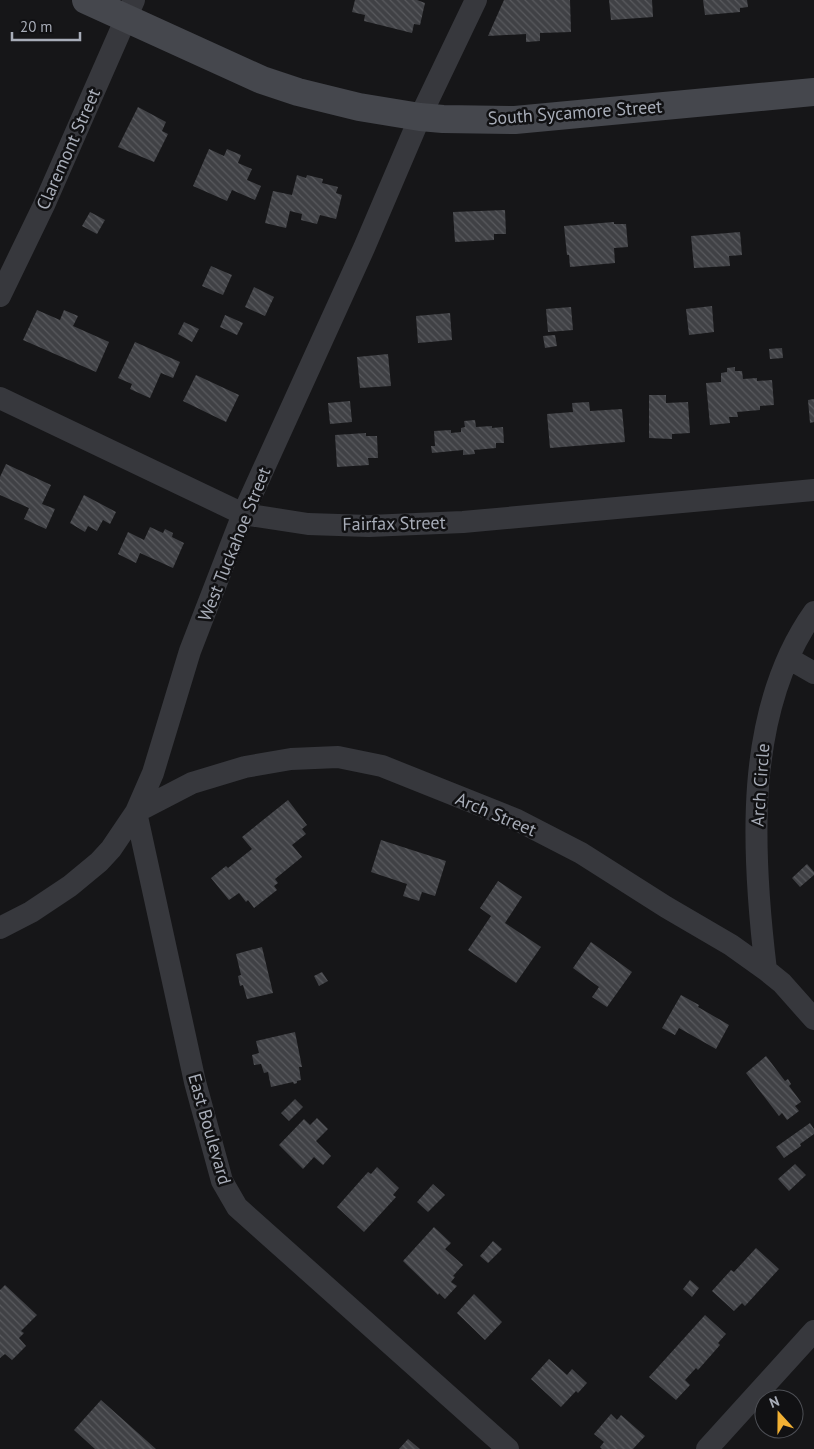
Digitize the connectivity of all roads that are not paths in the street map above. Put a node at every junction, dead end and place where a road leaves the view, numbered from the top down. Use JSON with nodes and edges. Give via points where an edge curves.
{"nodes":[{"id":1,"x":86,"y":0,"type":"edge"},
{"id":2,"x":476,"y":0,"type":"edge"},
{"id":3,"x":130,"y":9,"type":"edge"},
{"id":4,"x":814,"y":92,"type":"edge"},
{"id":5,"x":420,"y":117,"type":"junction"},
{"id":6,"x":0,"y":296,"type":"edge"},
{"id":7,"x":0,"y":398,"type":"edge"},
{"id":8,"x":814,"y":490,"type":"edge"},
{"id":9,"x":243,"y":514,"type":"junction"},
{"id":10,"x":814,"y":612,"type":"edge"},
{"id":11,"x":788,"y":658,"type":"junction"},
{"id":12,"x":814,"y":674,"type":"edge"},
{"id":13,"x":136,"y":812,"type":"junction"},
{"id":14,"x":0,"y":928,"type":"edge"},
{"id":15,"x":766,"y":970,"type":"junction"},
{"id":16,"x":814,"y":1019,"type":"edge"},
{"id":17,"x":814,"y":1331,"type":"edge"},
{"id":18,"x":508,"y":1449,"type":"edge"},
{"id":19,"x":707,"y":1449,"type":"edge"}],
"edges":[{"from":1,"to":3,"type":"main road","name":"South Sycamore Street"},
{"from":2,"to":5,"type":"street","name":"West Tuckahoe Street"},
{"from":3,"to":5,"type":"main road","name":"South Sycamore Street","via":[[262,80],[359,107]]},
{"from":3,"to":6,"type":"street","name":"Claremont Street","via":[[44,205]]},
{"from":4,"to":5,"type":"main road","name":"South Sycamore Street","via":[[516,120]]},
{"from":5,"to":9,"type":"street","name":"West Tuckahoe Street"},
{"from":7,"to":9,"type":"street","name":"Fairfax Street"},
{"from":8,"to":9,"type":"street","name":"Fairfax Street","via":[[463,522],[378,526],[308,524]]},
{"from":9,"to":13,"type":"street","name":"West Tuckahoe Street","via":[[190,651],[153,773]]},
{"from":10,"to":11,"type":"street","name":"Arch Circle"},
{"from":11,"to":12,"type":"street"},
{"from":11,"to":15,"type":"street","name":"Arch Circle","via":[[763,736],[759,775],[757,851]]},
{"from":13,"to":14,"type":"street","name":"West Tuckahoe Street","via":[[99,862],[70,886]]},
{"from":13,"to":15,"type":"street","name":"Arch Street","via":[[192,783],[245,767],[291,759],[338,757],[382,766],[517,820],[581,853]]},
{"from":13,"to":18,"type":"street","name":"East Boulevard","via":[[195,1082],[222,1181],[237,1207]]},
{"from":15,"to":16,"type":"street","name":"Arch Street"},
{"from":17,"to":19,"type":"street"}]}
